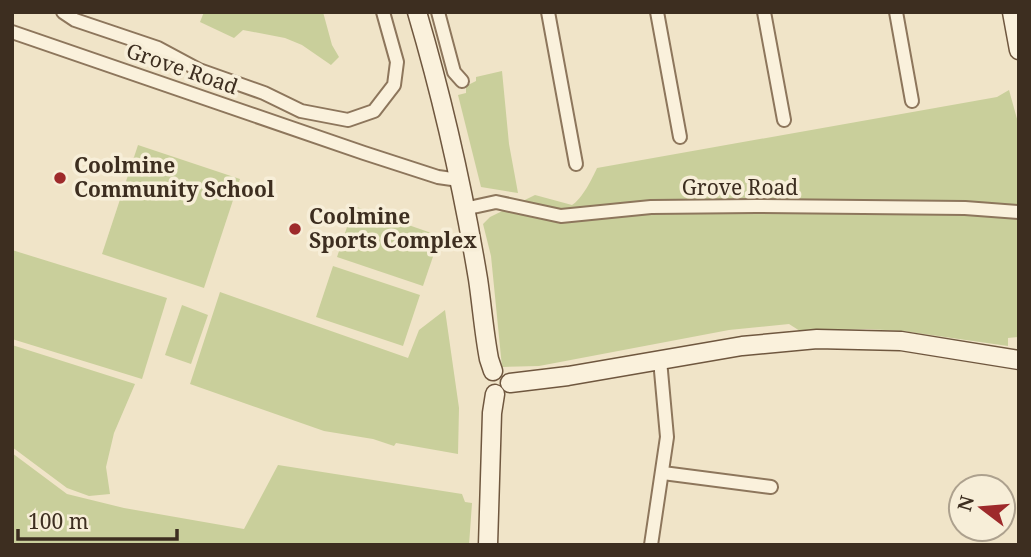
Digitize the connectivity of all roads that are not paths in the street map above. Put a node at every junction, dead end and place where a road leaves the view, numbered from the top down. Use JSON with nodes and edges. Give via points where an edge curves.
{"nodes":[{"id":1,"x":63,"y":12,"type":"edge"},
{"id":2,"x":383,"y":12,"type":"edge"},
{"id":3,"x":417,"y":12,"type":"edge"},
{"id":4,"x":438,"y":12,"type":"edge"},
{"id":5,"x":548,"y":12,"type":"edge"},
{"id":6,"x":657,"y":12,"type":"edge"},
{"id":7,"x":764,"y":12,"type":"edge"},
{"id":8,"x":895,"y":12,"type":"edge"},
{"id":9,"x":1012,"y":12,"type":"edge"},
{"id":10,"x":12,"y":32,"type":"edge"},
{"id":11,"x":1019,"y":50,"type":"edge"},
{"id":12,"x":462,"y":81,"type":"dead end"},
{"id":13,"x":912,"y":101,"type":"dead end"},
{"id":14,"x":784,"y":120,"type":"dead end"},
{"id":15,"x":680,"y":137,"type":"dead end"},
{"id":16,"x":576,"y":164,"type":"dead end"},
{"id":17,"x":459,"y":180,"type":"junction"},
{"id":18,"x":464,"y":209,"type":"junction"},
{"id":19,"x":1019,"y":212,"type":"edge"},
{"id":20,"x":1019,"y":347,"type":"edge"},
{"id":21,"x":993,"y":355,"type":"junction"},
{"id":22,"x":660,"y":360,"type":"junction"},
{"id":23,"x":1019,"y":360,"type":"edge"},
{"id":24,"x":493,"y":371,"type":"junction"},
{"id":25,"x":510,"y":383,"type":"junction"},
{"id":26,"x":495,"y":394,"type":"junction"},
{"id":27,"x":663,"y":473,"type":"junction"},
{"id":28,"x":771,"y":486,"type":"dead end"},
{"id":29,"x":488,"y":545,"type":"edge"},
{"id":30,"x":651,"y":545,"type":"edge"}],
"edges":[{"from":1,"to":2,"type":"street","via":[[302,111],[348,120],[374,111],[394,85],[395,46]]},
{"from":3,"to":17,"type":"main road"},
{"from":4,"to":12,"type":"street","via":[[454,72]]},
{"from":5,"to":16,"type":"street"},
{"from":6,"to":15,"type":"street"},
{"from":7,"to":14,"type":"street"},
{"from":8,"to":13,"type":"street"},
{"from":9,"to":11,"type":"main road"},
{"from":10,"to":17,"type":"street","name":"Grove Road","via":[[387,161]]},
{"from":17,"to":18,"type":"main road"},
{"from":18,"to":19,"type":"street","name":"Grove Road","via":[[496,202],[561,216],[651,207],[757,206]]},
{"from":18,"to":24,"type":"main road"},
{"from":20,"to":21,"type":"main road"},
{"from":21,"to":22,"type":"main road","via":[[901,341],[842,338],[761,343]]},
{"from":21,"to":23,"type":"main road"},
{"from":22,"to":25,"type":"main road"},
{"from":22,"to":27,"type":"street","via":[[667,437]]},
{"from":24,"to":25,"type":"main road","via":[[506,373]]},
{"from":24,"to":26,"type":"main road","via":[[486,380]]},
{"from":25,"to":26,"type":"main road","via":[[504,393]]},
{"from":26,"to":29,"type":"main road"},
{"from":27,"to":28,"type":"street"},
{"from":27,"to":30,"type":"street"}]}
